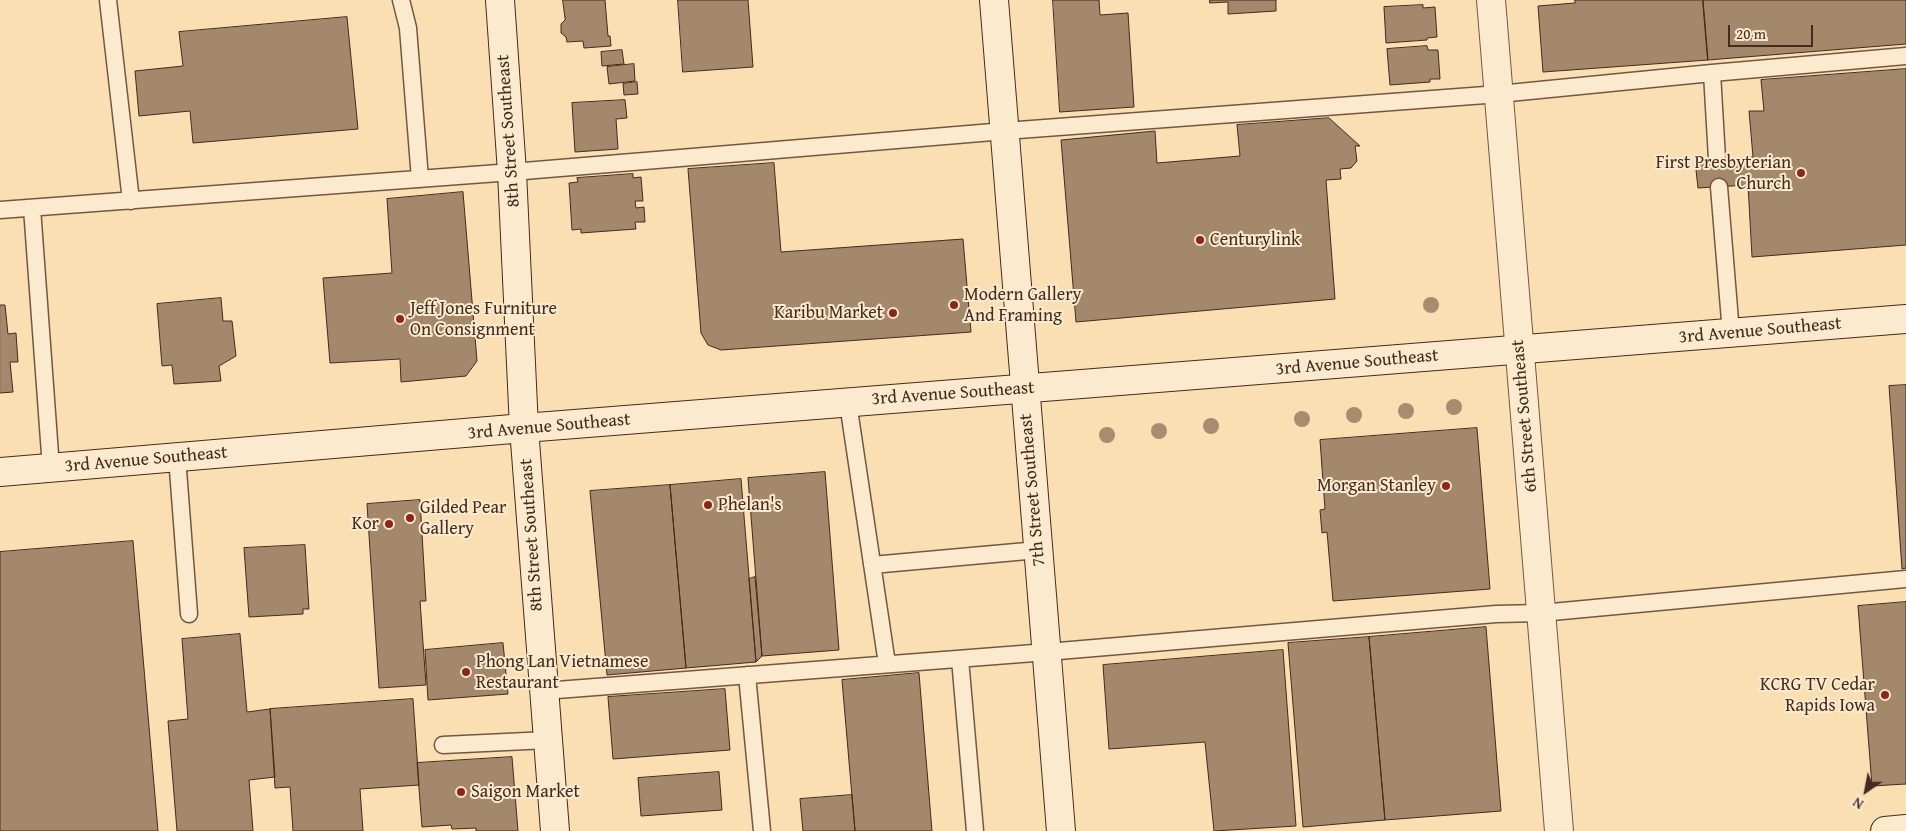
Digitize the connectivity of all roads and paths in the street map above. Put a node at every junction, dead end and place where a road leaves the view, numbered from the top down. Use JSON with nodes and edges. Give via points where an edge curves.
{"nodes":[{"id":1,"x":108,"y":0,"type":"edge"},
{"id":2,"x":401,"y":0,"type":"edge"},
{"id":3,"x":500,"y":0,"type":"edge"},
{"id":4,"x":994,"y":0,"type":"edge"},
{"id":5,"x":1491,"y":0,"type":"edge"},
{"id":6,"x":1906,"y":56,"type":"edge"},
{"id":7,"x":1712,"y":73,"type":"junction"},
{"id":8,"x":1499,"y":94,"type":"junction"},
{"id":9,"x":1005,"y":131,"type":"junction"},
{"id":10,"x":1717,"y":159,"type":"dead end"},
{"id":11,"x":512,"y":172,"type":"junction"},
{"id":12,"x":420,"y":179,"type":"junction"},
{"id":13,"x":1719,"y":186,"type":"dead end"},
{"id":14,"x":131,"y":201,"type":"junction"},
{"id":15,"x":32,"y":208,"type":"junction"},
{"id":16,"x":0,"y":210,"type":"edge"},
{"id":17,"x":1906,"y":319,"type":"edge"},
{"id":18,"x":1731,"y":333,"type":"junction"},
{"id":19,"x":1519,"y":350,"type":"junction"},
{"id":20,"x":1025,"y":389,"type":"junction"},
{"id":21,"x":848,"y":403,"type":"junction"},
{"id":22,"x":524,"y":428,"type":"junction"},
{"id":23,"x":177,"y":457,"type":"junction"},
{"id":24,"x":50,"y":468,"type":"junction"},
{"id":25,"x":0,"y":472,"type":"edge"},
{"id":26,"x":1038,"y":550,"type":"junction"},
{"id":27,"x":872,"y":565,"type":"junction"},
{"id":28,"x":1906,"y":579,"type":"edge"},
{"id":29,"x":1541,"y":613,"type":"junction"},
{"id":30,"x":189,"y":614,"type":"dead end"},
{"id":31,"x":1046,"y":652,"type":"junction"},
{"id":32,"x":960,"y":658,"type":"junction"},
{"id":33,"x":887,"y":664,"type":"junction"},
{"id":34,"x":747,"y":675,"type":"junction"},
{"id":35,"x":544,"y":691,"type":"junction"},
{"id":36,"x":548,"y":740,"type":"junction"},
{"id":37,"x":443,"y":745,"type":"dead end"},
{"id":38,"x":1906,"y":829,"type":"edge"},
{"id":39,"x":555,"y":831,"type":"edge"},
{"id":40,"x":762,"y":831,"type":"edge"},
{"id":41,"x":975,"y":831,"type":"edge"},
{"id":42,"x":1061,"y":831,"type":"edge"},
{"id":43,"x":1558,"y":831,"type":"edge"},
{"id":44,"x":1885,"y":831,"type":"edge"}],
"edges":[{"from":1,"to":14,"type":"lane"},
{"from":2,"to":12,"type":"lane","via":[[408,28]]},
{"from":3,"to":11,"type":"main road","name":"8th Street Southeast"},
{"from":4,"to":9,"type":"main road","name":"7th Street Southeast"},
{"from":5,"to":8,"type":"main road","name":"6th Street Southeast"},
{"from":6,"to":7,"type":"lane"},
{"from":7,"to":8,"type":"lane"},
{"from":7,"to":10,"type":"lane"},
{"from":8,"to":9,"type":"lane"},
{"from":8,"to":19,"type":"main road","name":"6th Street Southeast"},
{"from":9,"to":11,"type":"lane"},
{"from":9,"to":20,"type":"main road","name":"7th Street Southeast"},
{"from":11,"to":12,"type":"lane"},
{"from":11,"to":22,"type":"main road","name":"8th Street Southeast"},
{"from":12,"to":14,"type":"lane"},
{"from":13,"to":18,"type":"lane"},
{"from":14,"to":15,"type":"lane"},
{"from":15,"to":16,"type":"lane"},
{"from":15,"to":24,"type":"lane"},
{"from":17,"to":18,"type":"main road","name":"3rd Avenue Southeast"},
{"from":18,"to":19,"type":"main road","name":"3rd Avenue Southeast"},
{"from":19,"to":20,"type":"main road","name":"3rd Avenue Southeast"},
{"from":19,"to":29,"type":"main road","name":"6th Street Southeast"},
{"from":20,"to":21,"type":"main road","name":"3rd Avenue Southeast"},
{"from":20,"to":26,"type":"main road","name":"7th Street Southeast"},
{"from":21,"to":22,"type":"main road","name":"3rd Avenue Southeast"},
{"from":21,"to":27,"type":"lane"},
{"from":22,"to":23,"type":"main road","name":"3rd Avenue Southeast"},
{"from":22,"to":35,"type":"main road","name":"8th Street Southeast"},
{"from":23,"to":24,"type":"main road","name":"3rd Avenue Southeast"},
{"from":23,"to":30,"type":"lane"},
{"from":24,"to":25,"type":"main road","name":"3rd Avenue Southeast"},
{"from":26,"to":27,"type":"lane"},
{"from":26,"to":31,"type":"main road","name":"7th Street Southeast"},
{"from":27,"to":33,"type":"lane"},
{"from":28,"to":29,"type":"lane"},
{"from":29,"to":31,"type":"lane"},
{"from":29,"to":43,"type":"main road","name":"6th Street Southeast"},
{"from":31,"to":32,"type":"lane"},
{"from":31,"to":42,"type":"main road","name":"7th Street Southeast"},
{"from":32,"to":33,"type":"lane"},
{"from":32,"to":41,"type":"lane"},
{"from":33,"to":34,"type":"lane"},
{"from":34,"to":35,"type":"lane"},
{"from":34,"to":40,"type":"lane"},
{"from":35,"to":36,"type":"main road","name":"8th Street Southeast"},
{"from":36,"to":37,"type":"lane"},
{"from":36,"to":39,"type":"main road","name":"8th Street Southeast"},
{"from":38,"to":44,"type":"main road"}]}
